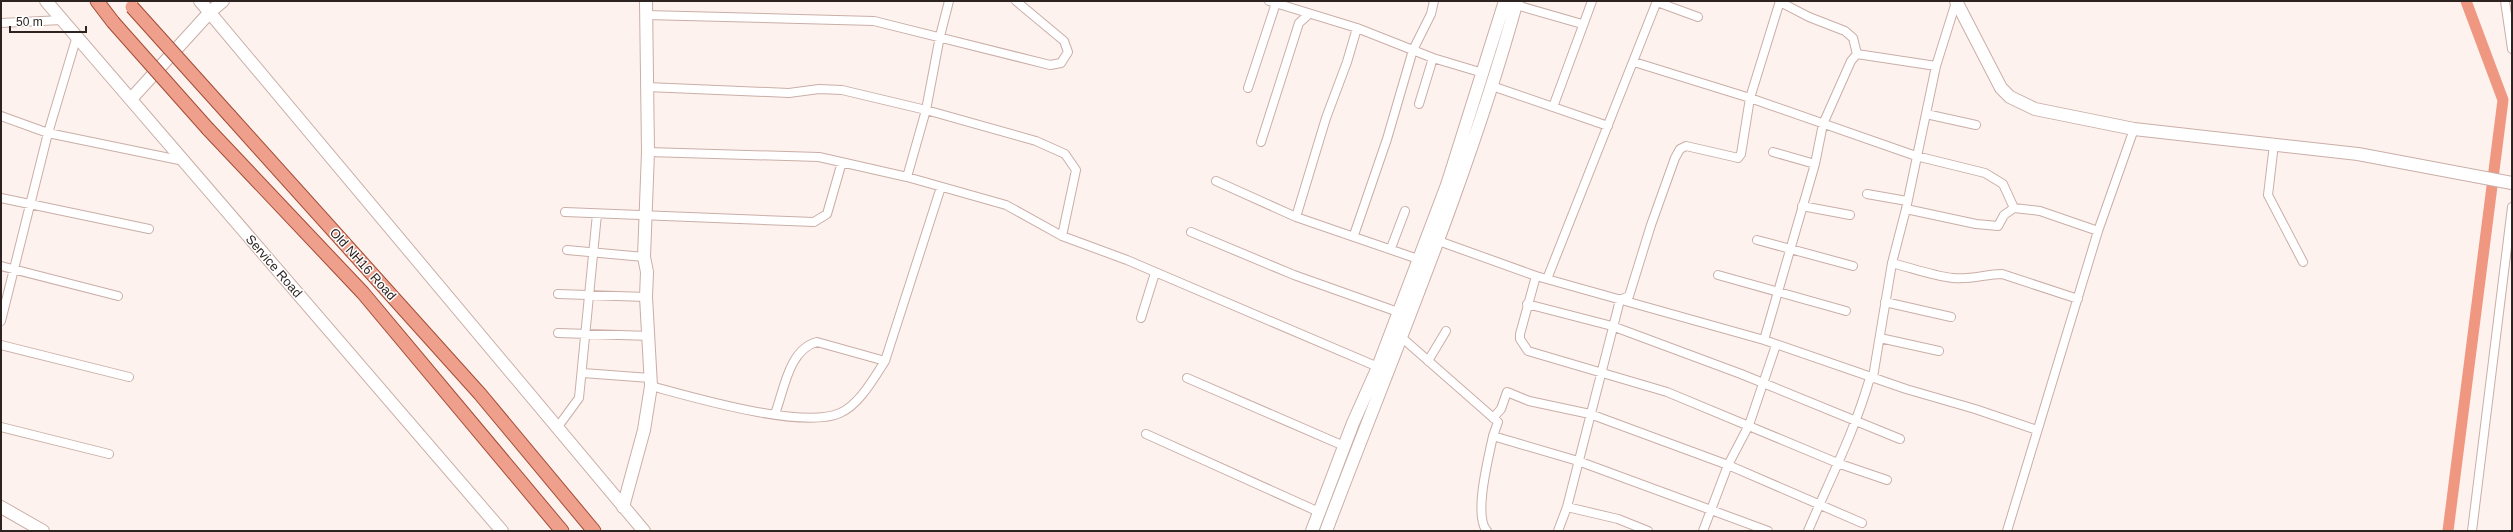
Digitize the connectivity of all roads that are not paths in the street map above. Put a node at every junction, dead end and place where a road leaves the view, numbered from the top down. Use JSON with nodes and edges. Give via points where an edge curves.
{"nodes":[{"id":1,"x":46,"y":1,"type":"edge"},
{"id":2,"x":97,"y":1,"type":"edge"},
{"id":3,"x":200,"y":1,"type":"edge"},
{"id":4,"x":223,"y":1,"type":"edge"},
{"id":5,"x":646,"y":1,"type":"edge"},
{"id":6,"x":949,"y":1,"type":"edge"},
{"id":7,"x":1016,"y":1,"type":"edge"},
{"id":8,"x":1434,"y":1,"type":"edge"},
{"id":9,"x":1592,"y":1,"type":"edge"},
{"id":10,"x":1956,"y":1,"type":"edge"},
{"id":11,"x":2505,"y":1,"type":"edge"},
{"id":12,"x":1273,"y":2,"type":"edge"},
{"id":13,"x":1513,"y":2,"type":"edge"},
{"id":14,"x":1657,"y":2,"type":"edge"},
{"id":15,"x":1780,"y":2,"type":"edge"},
{"id":16,"x":129,"y":4,"type":"edge"},
{"id":17,"x":210,"y":12,"type":"junction"},
{"id":18,"x":1309,"y":14,"type":"junction"},
{"id":19,"x":646,"y":15,"type":"junction"},
{"id":20,"x":1698,"y":17,"type":"dead end"},
{"id":21,"x":62,"y":20,"type":"junction"},
{"id":22,"x":1,"y":23,"type":"edge"},
{"id":23,"x":1582,"y":24,"type":"junction"},
{"id":24,"x":1357,"y":28,"type":"junction"},
{"id":25,"x":77,"y":36,"type":"junction"},
{"id":26,"x":940,"y":36,"type":"junction"},
{"id":27,"x":2512,"y":49,"type":"edge"},
{"id":28,"x":1413,"y":50,"type":"junction"},
{"id":29,"x":1857,"y":54,"type":"junction"},
{"id":30,"x":1433,"y":58,"type":"junction"},
{"id":31,"x":1634,"y":62,"type":"junction"},
{"id":32,"x":1936,"y":66,"type":"junction"},
{"id":33,"x":1483,"y":73,"type":"junction"},
{"id":34,"x":1492,"y":86,"type":"junction"},
{"id":35,"x":647,"y":87,"type":"junction"},
{"id":36,"x":1248,"y":88,"type":"dead end"},
{"id":37,"x":1750,"y":98,"type":"junction"},
{"id":38,"x":131,"y":99,"type":"junction"},
{"id":39,"x":1419,"y":104,"type":"dead end"},
{"id":40,"x":1553,"y":107,"type":"junction"},
{"id":41,"x":926,"y":110,"type":"junction"},
{"id":42,"x":1926,"y":114,"type":"junction"},
{"id":43,"x":1,"y":116,"type":"edge"},
{"id":44,"x":1823,"y":124,"type":"junction"},
{"id":45,"x":1608,"y":126,"type":"junction"},
{"id":46,"x":1976,"y":126,"type":"dead end"},
{"id":47,"x":2134,"y":129,"type":"junction"},
{"id":48,"x":48,"y":133,"type":"junction"},
{"id":49,"x":1260,"y":142,"type":"dead end"},
{"id":50,"x":2274,"y":144,"type":"junction"},
{"id":51,"x":648,"y":152,"type":"junction"},
{"id":52,"x":1773,"y":152,"type":"dead end"},
{"id":53,"x":1916,"y":156,"type":"junction"},
{"id":54,"x":184,"y":161,"type":"junction"},
{"id":55,"x":842,"y":162,"type":"junction"},
{"id":56,"x":1815,"y":164,"type":"junction"},
{"id":57,"x":907,"y":177,"type":"junction"},
{"id":58,"x":1216,"y":181,"type":"dead end"},
{"id":59,"x":2508,"y":183,"type":"edge"},
{"id":60,"x":941,"y":187,"type":"junction"},
{"id":61,"x":1867,"y":194,"type":"dead end"},
{"id":62,"x":1,"y":198,"type":"edge"},
{"id":63,"x":30,"y":205,"type":"junction"},
{"id":64,"x":1907,"y":205,"type":"junction"},
{"id":65,"x":1802,"y":206,"type":"junction"},
{"id":66,"x":2512,"y":207,"type":"edge"},
{"id":67,"x":2014,"y":208,"type":"junction"},
{"id":68,"x":1405,"y":211,"type":"dead end"},
{"id":69,"x":565,"y":212,"type":"dead end"},
{"id":70,"x":597,"y":214,"type":"junction"},
{"id":71,"x":1850,"y":215,"type":"dead end"},
{"id":72,"x":644,"y":216,"type":"junction"},
{"id":73,"x":1296,"y":217,"type":"junction"},
{"id":74,"x":149,"y":229,"type":"dead end"},
{"id":75,"x":2098,"y":231,"type":"junction"},
{"id":76,"x":1191,"y":232,"type":"dead end"},
{"id":77,"x":1354,"y":235,"type":"junction"},
{"id":78,"x":1062,"y":236,"type":"junction"},
{"id":79,"x":1432,"y":239,"type":"junction"},
{"id":80,"x":1757,"y":240,"type":"dead end"},
{"id":81,"x":1391,"y":248,"type":"junction"},
{"id":82,"x":1790,"y":249,"type":"junction"},
{"id":83,"x":566,"y":250,"type":"dead end"},
{"id":84,"x":592,"y":253,"type":"junction"},
{"id":85,"x":644,"y":257,"type":"junction"},
{"id":86,"x":1418,"y":259,"type":"junction"},
{"id":87,"x":2304,"y":262,"type":"dead end"},
{"id":88,"x":1892,"y":263,"type":"junction"},
{"id":89,"x":1,"y":266,"type":"edge"},
{"id":90,"x":1854,"y":266,"type":"dead end"},
{"id":91,"x":14,"y":269,"type":"junction"},
{"id":92,"x":1155,"y":273,"type":"junction"},
{"id":93,"x":1718,"y":274,"type":"dead end"},
{"id":94,"x":1536,"y":276,"type":"junction"},
{"id":95,"x":1547,"y":279,"type":"junction"},
{"id":96,"x":1778,"y":291,"type":"junction"},
{"id":97,"x":558,"y":294,"type":"dead end"},
{"id":98,"x":588,"y":295,"type":"junction"},
{"id":99,"x":118,"y":296,"type":"dead end"},
{"id":100,"x":646,"y":297,"type":"junction"},
{"id":101,"x":2078,"y":299,"type":"junction"},
{"id":102,"x":1620,"y":300,"type":"junction"},
{"id":103,"x":1885,"y":302,"type":"junction"},
{"id":104,"x":1527,"y":304,"type":"junction"},
{"id":105,"x":1846,"y":311,"type":"dead end"},
{"id":106,"x":1398,"y":312,"type":"junction"},
{"id":107,"x":1951,"y":317,"type":"dead end"},
{"id":108,"x":1142,"y":318,"type":"dead end"},
{"id":109,"x":1,"y":321,"type":"edge"},
{"id":110,"x":1612,"y":326,"type":"junction"},
{"id":111,"x":1446,"y":331,"type":"dead end"},
{"id":112,"x":558,"y":333,"type":"dead end"},
{"id":113,"x":584,"y":334,"type":"junction"},
{"id":114,"x":650,"y":336,"type":"junction"},
{"id":115,"x":1400,"y":336,"type":"junction"},
{"id":116,"x":1880,"y":338,"type":"junction"},
{"id":117,"x":1764,"y":340,"type":"junction"},
{"id":118,"x":1,"y":345,"type":"edge"},
{"id":119,"x":1776,"y":345,"type":"junction"},
{"id":120,"x":1939,"y":351,"type":"dead end"},
{"id":121,"x":885,"y":360,"type":"junction"},
{"id":122,"x":1428,"y":361,"type":"junction"},
{"id":123,"x":1378,"y":367,"type":"junction"},
{"id":124,"x":1600,"y":372,"type":"junction"},
{"id":125,"x":583,"y":373,"type":"junction"},
{"id":126,"x":129,"y":377,"type":"dead end"},
{"id":127,"x":1873,"y":377,"type":"junction"},
{"id":128,"x":1187,"y":378,"type":"dead end"},
{"id":129,"x":650,"y":382,"type":"junction"},
{"id":130,"x":1763,"y":384,"type":"junction"},
{"id":131,"x":775,"y":414,"type":"junction"},
{"id":132,"x":1590,"y":414,"type":"junction"},
{"id":133,"x":1493,"y":418,"type":"junction"},
{"id":134,"x":1857,"y":421,"type":"junction"},
{"id":135,"x":1749,"y":425,"type":"junction"},
{"id":136,"x":1,"y":427,"type":"edge"},
{"id":137,"x":556,"y":428,"type":"junction"},
{"id":138,"x":2037,"y":430,"type":"junction"},
{"id":139,"x":1146,"y":434,"type":"dead end"},
{"id":140,"x":1493,"y":436,"type":"junction"},
{"id":141,"x":1900,"y":439,"type":"dead end"},
{"id":142,"x":1344,"y":446,"type":"junction"},
{"id":143,"x":109,"y":454,"type":"dead end"},
{"id":144,"x":1578,"y":461,"type":"junction"},
{"id":145,"x":1840,"y":464,"type":"junction"},
{"id":146,"x":1728,"y":465,"type":"junction"},
{"id":147,"x":1887,"y":480,"type":"dead end"},
{"id":148,"x":1820,"y":504,"type":"junction"},
{"id":149,"x":623,"y":506,"type":"junction"},
{"id":150,"x":1566,"y":507,"type":"junction"},
{"id":151,"x":1,"y":508,"type":"edge"},
{"id":152,"x":1711,"y":508,"type":"junction"},
{"id":153,"x":1319,"y":512,"type":"junction"},
{"id":154,"x":1862,"y":523,"type":"dead end"},
{"id":155,"x":43,"y":531,"type":"edge"},
{"id":156,"x":502,"y":531,"type":"edge"},
{"id":157,"x":562,"y":531,"type":"edge"},
{"id":158,"x":594,"y":531,"type":"edge"},
{"id":159,"x":644,"y":531,"type":"edge"},
{"id":160,"x":1312,"y":531,"type":"edge"},
{"id":161,"x":1326,"y":531,"type":"edge"},
{"id":162,"x":1487,"y":531,"type":"edge"},
{"id":163,"x":1558,"y":531,"type":"edge"},
{"id":164,"x":1648,"y":531,"type":"edge"},
{"id":165,"x":1702,"y":531,"type":"edge"},
{"id":166,"x":1768,"y":531,"type":"edge"},
{"id":167,"x":1808,"y":531,"type":"edge"},
{"id":168,"x":2007,"y":531,"type":"edge"},
{"id":169,"x":2472,"y":531,"type":"edge"}],
"edges":[{"from":1,"to":21,"type":"street","name":"Service Road"},
{"from":2,"to":157,"type":"main road","name":"Old NH16 Road","bridge":true,"via":[[208,129],[363,293]]},
{"from":3,"to":17,"type":"street"},
{"from":4,"to":17,"type":"street"},
{"from":5,"to":19,"type":"street"},
{"from":6,"to":26,"type":"street"},
{"from":7,"to":26,"type":"street","via":[[1064,41],[1068,52],[1061,63],[1050,65]]},
{"from":8,"to":28,"type":"street","via":[[1431,14]]},
{"from":9,"to":23,"type":"street"},
{"from":10,"to":32,"type":"street"},
{"from":10,"to":47,"type":"street","via":[[2001,88],[2010,97],[2035,109]]},
{"from":11,"to":27,"type":"street"},
{"from":12,"to":18,"type":"street"},
{"from":12,"to":36,"type":"street"},
{"from":13,"to":23,"type":"street"},
{"from":13,"to":33,"type":"street"},
{"from":13,"to":34,"type":"street"},
{"from":14,"to":20,"type":"street"},
{"from":14,"to":31,"type":"street"},
{"from":15,"to":29,"type":"street","via":[[1809,18],[1845,31],[1853,38]]},
{"from":15,"to":37,"type":"street"},
{"from":16,"to":158,"type":"main road","name":"Old NH16 Road","bridge":true,"via":[[480,394]]},
{"from":17,"to":38,"type":"street"},
{"from":17,"to":137,"type":"street"},
{"from":18,"to":24,"type":"street"},
{"from":18,"to":49,"type":"street","via":[[1298,23]]},
{"from":19,"to":26,"type":"street","via":[[854,19]]},
{"from":19,"to":35,"type":"street"},
{"from":21,"to":22,"type":"street"},
{"from":21,"to":25,"type":"street","name":"Service Road"},
{"from":23,"to":40,"type":"street"},
{"from":24,"to":28,"type":"street"},
{"from":24,"to":73,"type":"street"},
{"from":25,"to":38,"type":"street","name":"Service Road"},
{"from":25,"to":48,"type":"street"},
{"from":26,"to":41,"type":"street"},
{"from":28,"to":30,"type":"street"},
{"from":28,"to":77,"type":"street","via":[[1387,139]]},
{"from":29,"to":32,"type":"street"},
{"from":29,"to":44,"type":"street","via":[[1851,61]]},
{"from":30,"to":33,"type":"street"},
{"from":30,"to":39,"type":"street"},
{"from":31,"to":37,"type":"street"},
{"from":31,"to":45,"type":"street"},
{"from":32,"to":42,"type":"street"},
{"from":33,"to":79,"type":"street"},
{"from":34,"to":40,"type":"street"},
{"from":34,"to":79,"type":"street"},
{"from":35,"to":41,"type":"street","via":[[789,93],[842,90]]},
{"from":35,"to":51,"type":"street"},
{"from":37,"to":44,"type":"street"},
{"from":37,"to":102,"type":"street","via":[[1741,154],[1738,158],[1692,146],[1680,149],[1651,225],[1629,296]]},
{"from":38,"to":54,"type":"street","name":"Service Road"},
{"from":40,"to":45,"type":"street"},
{"from":41,"to":57,"type":"street"},
{"from":41,"to":78,"type":"street","via":[[1036,141],[1066,154],[1076,170]]},
{"from":42,"to":46,"type":"street"},
{"from":42,"to":53,"type":"street"},
{"from":43,"to":48,"type":"street"},
{"from":44,"to":53,"type":"street"},
{"from":44,"to":56,"type":"street"},
{"from":45,"to":95,"type":"street"},
{"from":47,"to":50,"type":"street"},
{"from":47,"to":75,"type":"street"},
{"from":48,"to":54,"type":"street"},
{"from":48,"to":63,"type":"street"},
{"from":50,"to":59,"type":"street","via":[[2358,154]]},
{"from":50,"to":87,"type":"street","via":[[2268,195]]},
{"from":51,"to":55,"type":"street","via":[[799,156]]},
{"from":51,"to":72,"type":"street"},
{"from":52,"to":56,"type":"street"},
{"from":53,"to":64,"type":"street"},
{"from":53,"to":67,"type":"street","via":[[1985,173],[2003,184]]},
{"from":54,"to":156,"type":"street","name":"Service Road"},
{"from":55,"to":57,"type":"street"},
{"from":55,"to":72,"type":"street","via":[[827,214],[814,222]]},
{"from":56,"to":65,"type":"street"},
{"from":57,"to":60,"type":"street"},
{"from":58,"to":73,"type":"street"},
{"from":60,"to":78,"type":"street","via":[[1006,205]]},
{"from":60,"to":121,"type":"street"},
{"from":61,"to":64,"type":"street"},
{"from":62,"to":63,"type":"street"},
{"from":63,"to":74,"type":"street"},
{"from":63,"to":91,"type":"street"},
{"from":64,"to":67,"type":"street","via":[[1976,224],[1998,226],[2004,215]]},
{"from":64,"to":88,"type":"street"},
{"from":65,"to":71,"type":"street"},
{"from":65,"to":82,"type":"street"},
{"from":66,"to":169,"type":"street"},
{"from":67,"to":75,"type":"street","via":[[2040,211]]},
{"from":68,"to":81,"type":"street"},
{"from":69,"to":70,"type":"street"},
{"from":70,"to":72,"type":"street"},
{"from":70,"to":84,"type":"street"},
{"from":72,"to":85,"type":"street"},
{"from":73,"to":77,"type":"street"},
{"from":75,"to":101,"type":"street"},
{"from":76,"to":106,"type":"street","via":[[1294,275]]},
{"from":77,"to":81,"type":"street"},
{"from":78,"to":92,"type":"street"},
{"from":79,"to":86,"type":"street"},
{"from":79,"to":94,"type":"street"},
{"from":79,"to":115,"type":"street"},
{"from":80,"to":82,"type":"street"},
{"from":81,"to":86,"type":"street"},
{"from":82,"to":90,"type":"street"},
{"from":82,"to":96,"type":"street"},
{"from":83,"to":84,"type":"street"},
{"from":84,"to":85,"type":"street"},
{"from":84,"to":98,"type":"street"},
{"from":85,"to":100,"type":"street","via":[[647,272]]},
{"from":86,"to":106,"type":"street"},
{"from":88,"to":101,"type":"street","via":[[1952,278],[2002,274]]},
{"from":88,"to":103,"type":"street"},
{"from":89,"to":91,"type":"street"},
{"from":91,"to":99,"type":"street"},
{"from":91,"to":109,"type":"street"},
{"from":92,"to":108,"type":"street"},
{"from":92,"to":123,"type":"street"},
{"from":93,"to":96,"type":"street"},
{"from":94,"to":95,"type":"street"},
{"from":94,"to":104,"type":"street"},
{"from":95,"to":102,"type":"street"},
{"from":96,"to":105,"type":"street"},
{"from":96,"to":117,"type":"street"},
{"from":97,"to":98,"type":"street"},
{"from":98,"to":100,"type":"street"},
{"from":98,"to":113,"type":"street"},
{"from":100,"to":114,"type":"street"},
{"from":101,"to":138,"type":"street"},
{"from":102,"to":110,"type":"street"},
{"from":102,"to":117,"type":"street"},
{"from":103,"to":107,"type":"street"},
{"from":103,"to":116,"type":"street"},
{"from":104,"to":110,"type":"street"},
{"from":104,"to":124,"type":"street","via":[[1520,339],[1528,351]]},
{"from":106,"to":123,"type":"street"},
{"from":110,"to":124,"type":"street"},
{"from":110,"to":130,"type":"street"},
{"from":111,"to":122,"type":"street"},
{"from":112,"to":113,"type":"street"},
{"from":113,"to":114,"type":"street"},
{"from":113,"to":125,"type":"street"},
{"from":114,"to":129,"type":"street"},
{"from":115,"to":122,"type":"street"},
{"from":115,"to":161,"type":"street"},
{"from":116,"to":120,"type":"street"},
{"from":116,"to":127,"type":"street"},
{"from":117,"to":119,"type":"street"},
{"from":118,"to":126,"type":"street"},
{"from":119,"to":127,"type":"street"},
{"from":119,"to":130,"type":"street"},
{"from":121,"to":131,"type":"street","via":[[873,380],[848,409],[839,414],[804,419]]},
{"from":121,"to":131,"type":"street","via":[[817,342],[808,344],[794,360]]},
{"from":122,"to":133,"type":"street"},
{"from":123,"to":142,"type":"street"},
{"from":124,"to":132,"type":"street"},
{"from":124,"to":135,"type":"street","via":[[1667,392]]},
{"from":125,"to":129,"type":"street"},
{"from":125,"to":137,"type":"street","via":[[577,405]]},
{"from":127,"to":134,"type":"street","via":[[1869,381]]},
{"from":127,"to":138,"type":"street"},
{"from":128,"to":142,"type":"street"},
{"from":129,"to":131,"type":"street","via":[[713,403]]},
{"from":129,"to":149,"type":"street","via":[[644,430]]},
{"from":130,"to":134,"type":"street"},
{"from":130,"to":135,"type":"street"},
{"from":132,"to":133,"type":"street","via":[[1529,401],[1507,392],[1501,409]]},
{"from":132,"to":144,"type":"street"},
{"from":132,"to":146,"type":"street"},
{"from":133,"to":140,"type":"street","via":[[1498,422]]},
{"from":134,"to":141,"type":"street"},
{"from":134,"to":145,"type":"street"},
{"from":135,"to":145,"type":"street"},
{"from":135,"to":146,"type":"street"},
{"from":136,"to":143,"type":"street"},
{"from":137,"to":149,"type":"street"},
{"from":138,"to":168,"type":"street"},
{"from":139,"to":153,"type":"street"},
{"from":140,"to":144,"type":"street"},
{"from":140,"to":162,"type":"street","via":[[1485,472],[1481,523]]},
{"from":142,"to":153,"type":"street"},
{"from":144,"to":150,"type":"street"},
{"from":144,"to":152,"type":"street"},
{"from":145,"to":147,"type":"street"},
{"from":145,"to":148,"type":"street"},
{"from":146,"to":148,"type":"street"},
{"from":146,"to":152,"type":"street"},
{"from":148,"to":154,"type":"street"},
{"from":148,"to":167,"type":"street"},
{"from":149,"to":159,"type":"street"},
{"from":150,"to":163,"type":"street"},
{"from":150,"to":164,"type":"street","via":[[1618,519]]},
{"from":151,"to":155,"type":"street"},
{"from":152,"to":165,"type":"street"},
{"from":152,"to":166,"type":"street"},
{"from":153,"to":160,"type":"street"}]}
